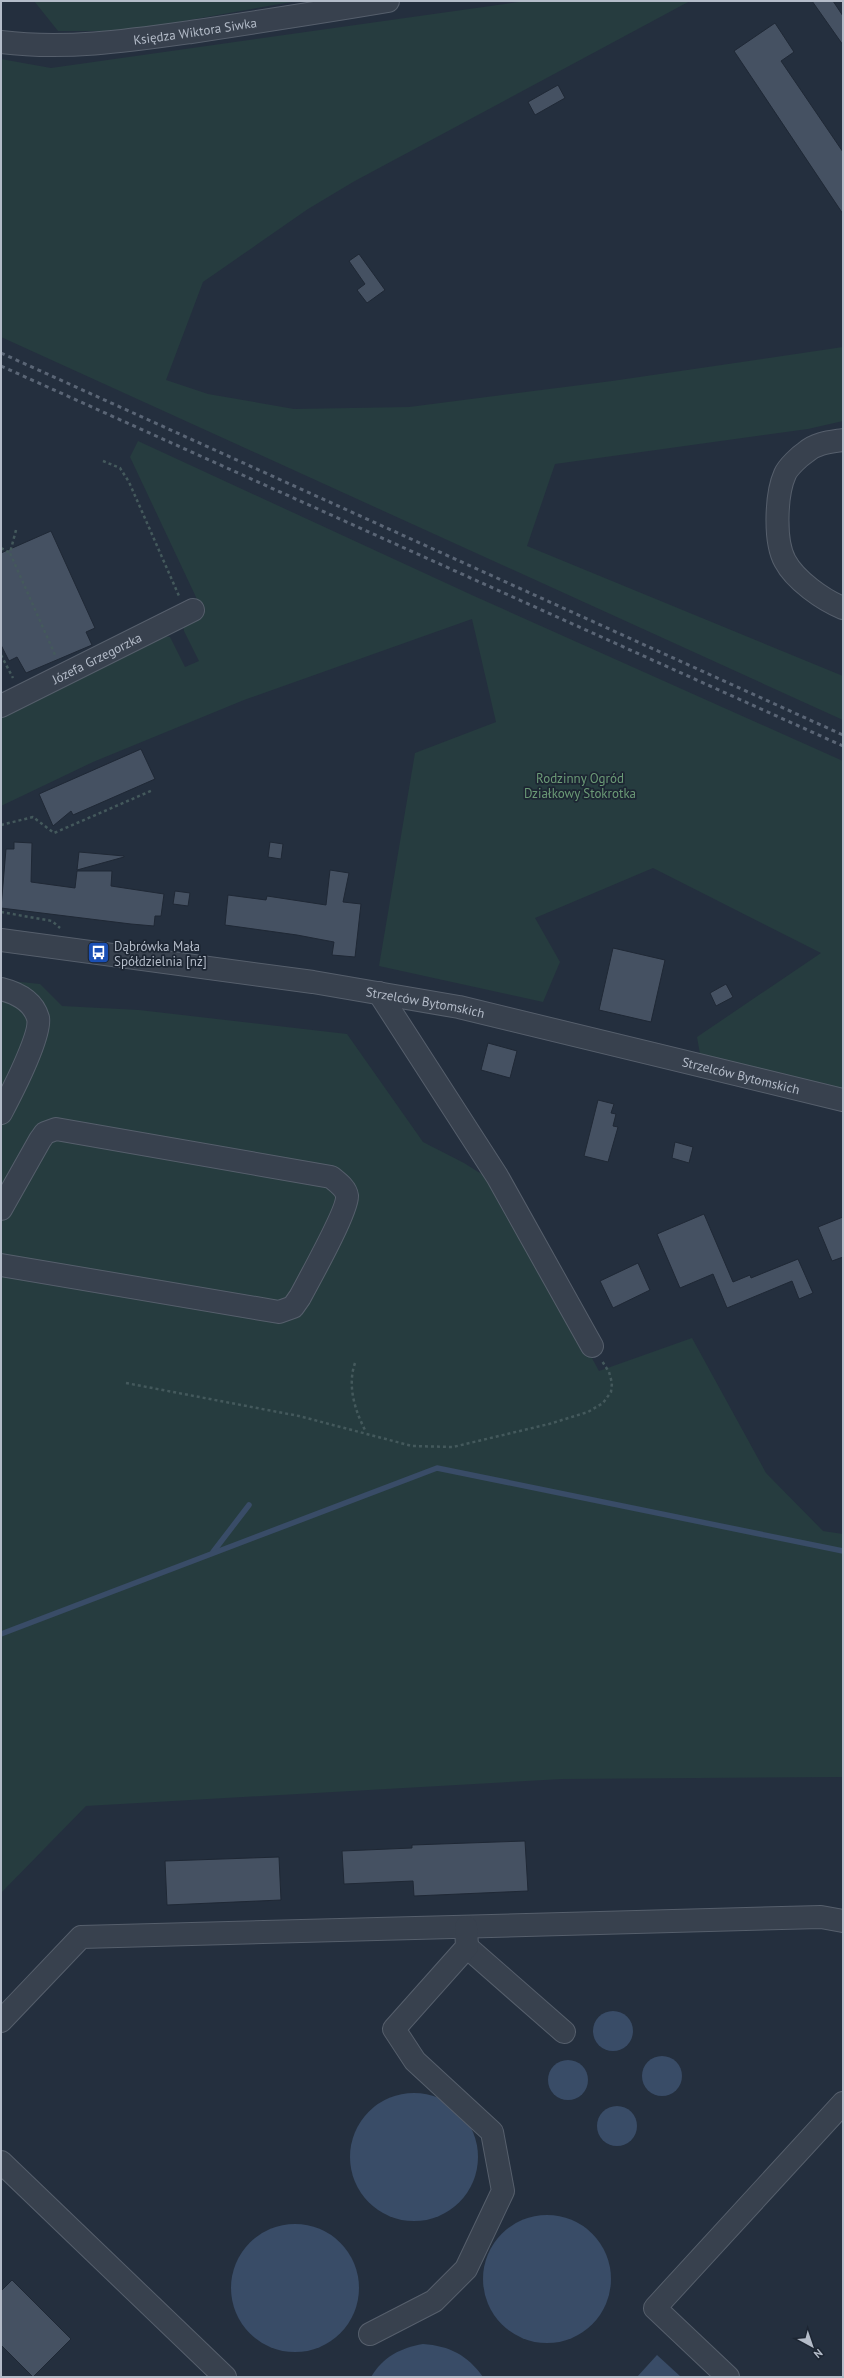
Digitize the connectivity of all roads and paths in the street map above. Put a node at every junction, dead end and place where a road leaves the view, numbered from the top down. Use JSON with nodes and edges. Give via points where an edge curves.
{"nodes":[{"id":1,"x":388,"y":1,"type":"edge"},
{"id":2,"x":1,"y":42,"type":"edge"},
{"id":3,"x":843,"y":440,"type":"edge"},
{"id":4,"x":103,"y":461,"type":"dead end"},
{"id":5,"x":16,"y":530,"type":"dead end"},
{"id":6,"x":1,"y":548,"type":"edge"},
{"id":7,"x":10,"y":553,"type":"junction"},
{"id":8,"x":843,"y":608,"type":"edge"},
{"id":9,"x":190,"y":611,"type":"joint"},
{"id":10,"x":1,"y":655,"type":"edge"},
{"id":11,"x":64,"y":676,"type":"junction"},
{"id":12,"x":22,"y":696,"type":"junction"},
{"id":13,"x":1,"y":706,"type":"edge"},
{"id":14,"x":153,"y":790,"type":"dead end"},
{"id":15,"x":1,"y":825,"type":"edge"},
{"id":16,"x":1,"y":912,"type":"edge"},
{"id":17,"x":60,"y":928,"type":"dead end"},
{"id":18,"x":1,"y":940,"type":"edge"},
{"id":19,"x":1,"y":989,"type":"edge"},
{"id":20,"x":379,"y":993,"type":"junction"},
{"id":21,"x":841,"y":1103,"type":"edge"},
{"id":22,"x":1,"y":1113,"type":"edge"},
{"id":23,"x":1,"y":1209,"type":"edge"},
{"id":24,"x":1,"y":1265,"type":"edge"},
{"id":25,"x":592,"y":1346,"type":"joint"},
{"id":26,"x":355,"y":1363,"type":"dead end"},
{"id":27,"x":126,"y":1383,"type":"dead end"},
{"id":28,"x":366,"y":1432,"type":"junction"},
{"id":29,"x":843,"y":1920,"type":"edge"},
{"id":30,"x":466,"y":1937,"type":"junction"},
{"id":31,"x":1,"y":2021,"type":"edge"},
{"id":32,"x":564,"y":2032,"type":"dead end"},
{"id":33,"x":843,"y":2103,"type":"edge"},
{"id":34,"x":1,"y":2162,"type":"edge"},
{"id":35,"x":370,"y":2334,"type":"dead end"},
{"id":36,"x":225,"y":2377,"type":"edge"},
{"id":37,"x":728,"y":2377,"type":"edge"}],
"edges":[{"from":1,"to":2,"type":"street","name":"Księdza Wiktora Siwka","via":[[257,22],[75,46]]},
{"from":3,"to":8,"type":"street","via":[[824,443],[806,451],[785,474],[778,509],[777,534],[785,561],[811,590]]},
{"from":4,"to":9,"type":"path","via":[[120,468],[129,482]]},
{"from":5,"to":7,"type":"path"},
{"from":6,"to":7,"type":"path"},
{"from":7,"to":11,"type":"path"},
{"from":9,"to":11,"type":"street","name":"Józefa Grzegorzka"},
{"from":10,"to":12,"type":"path"},
{"from":11,"to":12,"type":"street","name":"Józefa Grzegorzka"},
{"from":12,"to":13,"type":"street","name":"Józefa Grzegorzka"},
{"from":14,"to":15,"type":"path","via":[[54,833],[34,817]]},
{"from":16,"to":17,"type":"path","via":[[52,921]]},
{"from":18,"to":20,"type":"street","name":"Strzelców Bytomskich"},
{"from":19,"to":22,"type":"street","via":[[25,998],[38,1019],[35,1036]]},
{"from":20,"to":21,"type":"street","name":"Strzelców Bytomskich","via":[[459,1007]]},
{"from":20,"to":25,"type":"street","via":[[497,1176]]},
{"from":23,"to":24,"type":"street","via":[[40,1140],[45,1133],[56,1129],[331,1177],[345,1190],[347,1197],[300,1297],[293,1306],[279,1312]]},
{"from":25,"to":28,"type":"path","via":[[609,1372],[612,1383],[611,1392],[603,1403],[588,1412],[550,1424],[453,1447],[412,1446]]},
{"from":26,"to":28,"type":"path","via":[[350,1376],[353,1396],[358,1417]]},
{"from":27,"to":28,"type":"path","via":[[298,1416]]},
{"from":29,"to":30,"type":"street","via":[[821,1917]]},
{"from":30,"to":31,"type":"street","via":[[81,1937]]},
{"from":30,"to":32,"type":"street"},
{"from":30,"to":35,"type":"street","via":[[394,2029],[415,2061],[492,2132],[503,2191],[466,2269],[434,2301]]},
{"from":33,"to":37,"type":"street","via":[[655,2308]]},
{"from":34,"to":36,"type":"street"}]}
